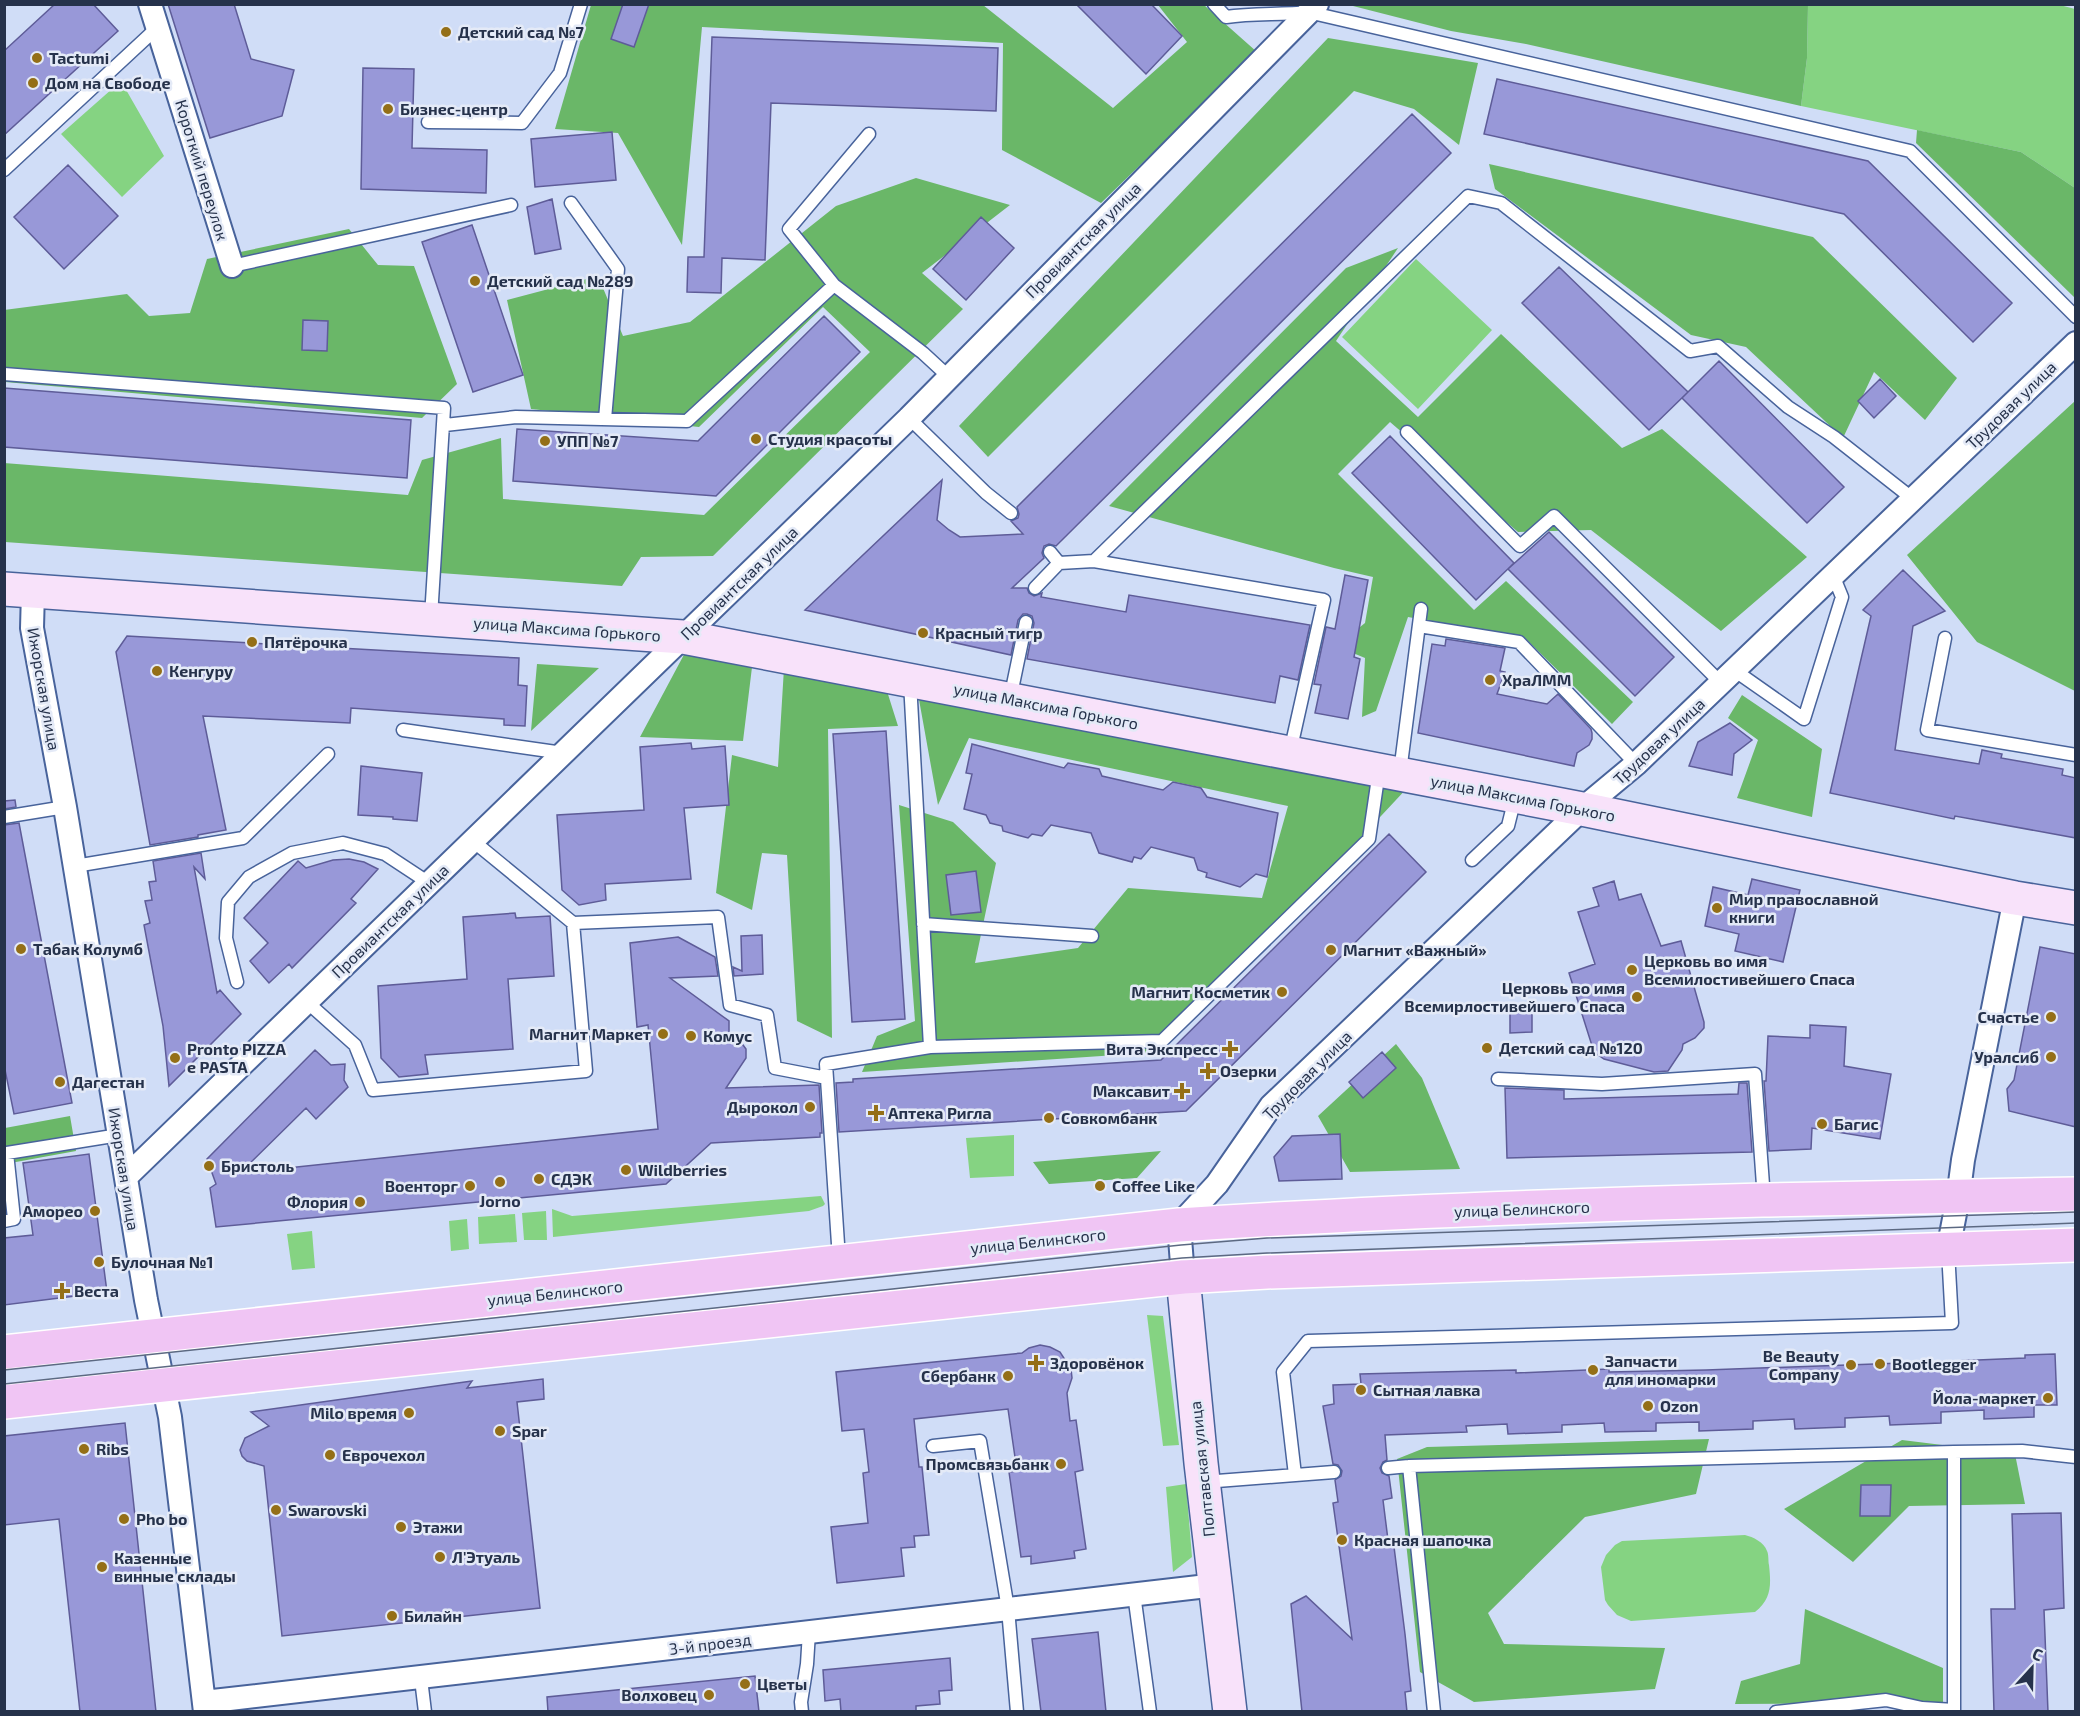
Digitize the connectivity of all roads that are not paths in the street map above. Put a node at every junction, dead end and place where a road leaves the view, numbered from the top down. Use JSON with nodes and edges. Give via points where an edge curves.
{"nodes":[{"id":1,"x":150,"y":4,"type":"edge"},
{"id":2,"x":581,"y":4,"type":"edge"},
{"id":3,"x":1214,"y":4,"type":"edge"},
{"id":4,"x":1312,"y":8,"type":"edge"},
{"id":5,"x":158,"y":27,"type":"junction"},
{"id":6,"x":428,"y":122,"type":"dead end"},
{"id":7,"x":869,"y":134,"type":"dead end"},
{"id":8,"x":4,"y":170,"type":"edge"},
{"id":9,"x":571,"y":203,"type":"dead end"},
{"id":10,"x":511,"y":205,"type":"dead end"},
{"id":11,"x":232,"y":266,"type":"joint"},
{"id":12,"x":834,"y":285,"type":"junction"},
{"id":13,"x":2076,"y":317,"type":"edge"},
{"id":14,"x":2076,"y":343,"type":"edge"},
{"id":15,"x":4,"y":374,"type":"edge"},
{"id":16,"x":949,"y":377,"type":"junction"},
{"id":17,"x":909,"y":418,"type":"junction"},
{"id":18,"x":605,"y":419,"type":"junction"},
{"id":19,"x":445,"y":425,"type":"junction"},
{"id":20,"x":1407,"y":432,"type":"dead end"},
{"id":21,"x":1913,"y":499,"type":"junction"},
{"id":22,"x":1011,"y":513,"type":"dead end"},
{"id":23,"x":1050,"y":552,"type":"dead end"},
{"id":24,"x":1094,"y":561,"type":"junction"},
{"id":25,"x":1059,"y":563,"type":"junction"},
{"id":26,"x":1833,"y":575,"type":"junction"},
{"id":27,"x":1035,"y":588,"type":"dead end"},
{"id":28,"x":19,"y":590,"type":"edge"},
{"id":29,"x":1421,"y":609,"type":"dead end"},
{"id":30,"x":431,"y":618,"type":"junction"},
{"id":31,"x":1026,"y":622,"type":"dead end"},
{"id":32,"x":1419,"y":626,"type":"junction"},
{"id":33,"x":683,"y":637,"type":"junction"},
{"id":34,"x":1945,"y":638,"type":"dead end"},
{"id":35,"x":1728,"y":677,"type":"junction"},
{"id":36,"x":910,"y":681,"type":"junction"},
{"id":37,"x":1010,"y":700,"type":"junction"},
{"id":38,"x":402,"y":730,"type":"dead end"},
{"id":39,"x":1290,"y":752,"type":"junction"},
{"id":40,"x":563,"y":753,"type":"junction"},
{"id":41,"x":328,"y":754,"type":"dead end"},
{"id":42,"x":2076,"y":755,"type":"edge"},
{"id":43,"x":1636,"y":764,"type":"junction"},
{"id":44,"x":1389,"y":771,"type":"junction"},
{"id":45,"x":1515,"y":796,"type":"junction"},
{"id":46,"x":65,"y":807,"type":"junction"},
{"id":47,"x":1582,"y":808,"type":"junction"},
{"id":48,"x":4,"y":817,"type":"edge"},
{"id":49,"x":473,"y":841,"type":"junction"},
{"id":50,"x":1472,"y":860,"type":"dead end"},
{"id":51,"x":75,"y":866,"type":"junction"},
{"id":52,"x":429,"y":883,"type":"junction"},
{"id":53,"x":2016,"y":898,"type":"junction"},
{"id":54,"x":2076,"y":908,"type":"edge"},
{"id":55,"x":573,"y":923,"type":"junction"},
{"id":56,"x":923,"y":924,"type":"junction"},
{"id":57,"x":1092,"y":936,"type":"dead end"},
{"id":58,"x":237,"y":982,"type":"dead end"},
{"id":59,"x":307,"y":1002,"type":"junction"},
{"id":60,"x":930,"y":1047,"type":"junction"},
{"id":61,"x":827,"y":1078,"type":"junction"},
{"id":62,"x":1498,"y":1079,"type":"dead end"},
{"id":63,"x":119,"y":1135,"type":"junction"},
{"id":64,"x":126,"y":1177,"type":"junction"},
{"id":65,"x":2076,"y":1194,"type":"edge"},
{"id":66,"x":1958,"y":1198,"type":"junction"},
{"id":67,"x":1764,"y":1200,"type":"junction"},
{"id":68,"x":4,"y":1221,"type":"edge"},
{"id":69,"x":1179,"y":1225,"type":"junction"},
{"id":70,"x":2076,"y":1245,"type":"edge"},
{"id":71,"x":1948,"y":1250,"type":"junction"},
{"id":72,"x":840,"y":1263,"type":"junction"},
{"id":73,"x":1183,"y":1277,"type":"junction"},
{"id":74,"x":152,"y":1337,"type":"junction"},
{"id":75,"x":4,"y":1352,"type":"edge"},
{"id":76,"x":164,"y":1384,"type":"junction"},
{"id":77,"x":4,"y":1402,"type":"edge"},
{"id":78,"x":933,"y":1446,"type":"dead end"},
{"id":79,"x":1954,"y":1452,"type":"junction"},
{"id":80,"x":2076,"y":1457,"type":"edge"},
{"id":81,"x":1409,"y":1466,"type":"junction"},
{"id":82,"x":1388,"y":1468,"type":"dead end"},
{"id":83,"x":1334,"y":1472,"type":"dead end"},
{"id":84,"x":1295,"y":1475,"type":"junction"},
{"id":85,"x":1203,"y":1482,"type":"junction"},
{"id":86,"x":1216,"y":1585,"type":"junction"},
{"id":87,"x":1134,"y":1594,"type":"junction"},
{"id":88,"x":1008,"y":1609,"type":"junction"},
{"id":89,"x":809,"y":1632,"type":"junction"},
{"id":90,"x":421,"y":1678,"type":"junction"},
{"id":91,"x":205,"y":1707,"type":"edge"},
{"id":92,"x":800,"y":1708,"type":"edge"},
{"id":93,"x":1954,"y":1711,"type":"edge"},
{"id":94,"x":425,"y":1712,"type":"edge"},
{"id":95,"x":1017,"y":1712,"type":"edge"},
{"id":96,"x":1150,"y":1712,"type":"edge"},
{"id":97,"x":1230,"y":1712,"type":"edge"},
{"id":98,"x":1434,"y":1712,"type":"edge"},
{"id":99,"x":1776,"y":1712,"type":"edge"}],
"edges":[{"from":1,"to":5,"type":"street","name":"Короткий переулок"},
{"from":2,"to":6,"type":"lane","via":[[560,73],[522,123]]},
{"from":3,"to":4,"type":"lane","via":[[1226,16],[1280,15]]},
{"from":4,"to":13,"type":"lane","via":[[1910,151]]},
{"from":4,"to":16,"type":"street","name":"Провиантская улица"},
{"from":5,"to":8,"type":"lane"},
{"from":5,"to":11,"type":"street","name":"Короткий переулок"},
{"from":7,"to":12,"type":"lane","via":[[789,229]]},
{"from":9,"to":18,"type":"lane","via":[[618,269]]},
{"from":10,"to":11,"type":"lane"},
{"from":12,"to":16,"type":"lane"},
{"from":12,"to":18,"type":"lane","via":[[687,421]]},
{"from":14,"to":21,"type":"street","name":"Трудовая улица"},
{"from":15,"to":19,"type":"lane","via":[[444,408]]},
{"from":16,"to":17,"type":"street","name":"Провиантская улица"},
{"from":17,"to":22,"type":"lane"},
{"from":17,"to":33,"type":"street","name":"Провиантская улица"},
{"from":18,"to":19,"type":"lane","via":[[516,417]]},
{"from":19,"to":30,"type":"lane"},
{"from":20,"to":35,"type":"lane","via":[[1520,546],[1554,516]]},
{"from":21,"to":24,"type":"lane","via":[[1834,437],[1788,407],[1718,346],[1689,351],[1501,203],[1468,196]]},
{"from":21,"to":26,"type":"street","name":"Трудовая улица"},
{"from":23,"to":25,"type":"lane"},
{"from":24,"to":25,"type":"lane"},
{"from":24,"to":39,"type":"lane","via":[[1324,600]]},
{"from":25,"to":27,"type":"lane"},
{"from":26,"to":35,"type":"street","name":"Трудовая улица"},
{"from":26,"to":35,"type":"lane","via":[[1842,597],[1804,719]]},
{"from":28,"to":30,"type":"street","name":"улица Максима Горького"},
{"from":28,"to":46,"type":"street","name":"Ижорская улица","via":[[32,628]]},
{"from":29,"to":32,"type":"lane"},
{"from":30,"to":33,"type":"street","name":"улица Максима Горького"},
{"from":31,"to":37,"type":"lane"},
{"from":32,"to":43,"type":"lane","via":[[1519,642]]},
{"from":32,"to":44,"type":"lane"},
{"from":33,"to":36,"type":"street","name":"улица Максима Горького"},
{"from":33,"to":40,"type":"street","name":"Провиантская улица"},
{"from":34,"to":42,"type":"lane","via":[[1927,730]]},
{"from":35,"to":43,"type":"street","name":"Трудовая улица"},
{"from":36,"to":37,"type":"street","name":"улица Максима Горького"},
{"from":36,"to":56,"type":"lane"},
{"from":37,"to":39,"type":"street","name":"улица Максима Горького"},
{"from":38,"to":40,"type":"lane"},
{"from":39,"to":44,"type":"street","name":"улица Максима Горького"},
{"from":40,"to":49,"type":"street","name":"Провиантская улица"},
{"from":41,"to":51,"type":"lane","via":[[243,838]]},
{"from":43,"to":47,"type":"street","name":"Трудовая улица"},
{"from":44,"to":45,"type":"street","name":"улица Максима Горького"},
{"from":44,"to":60,"type":"lane","via":[[1369,839],[1162,1041]]},
{"from":45,"to":47,"type":"street","name":"улица Максима Горького"},
{"from":45,"to":50,"type":"lane","via":[[1508,826]]},
{"from":46,"to":48,"type":"lane"},
{"from":46,"to":51,"type":"street","name":"Ижорская улица"},
{"from":47,"to":53,"type":"street","name":"улица Максима Горького"},
{"from":47,"to":69,"type":"street","name":"Трудовая улица","via":[[1271,1106],[1217,1184]]},
{"from":49,"to":52,"type":"street","name":"Провиантская улица"},
{"from":49,"to":55,"type":"lane"},
{"from":51,"to":63,"type":"street","name":"Ижорская улица"},
{"from":52,"to":58,"type":"lane","via":[[385,854],[343,843],[292,853],[249,877],[228,902],[226,938]]},
{"from":52,"to":59,"type":"street","name":"Провиантская улица"},
{"from":53,"to":54,"type":"street","name":"улица Максима Горького"},
{"from":53,"to":66,"type":"street"},
{"from":55,"to":59,"type":"lane","via":[[586,1071],[373,1090],[355,1045]]},
{"from":55,"to":61,"type":"lane","via":[[718,916],[730,1005],[767,1015],[775,1068]]},
{"from":56,"to":57,"type":"lane"},
{"from":56,"to":60,"type":"lane"},
{"from":59,"to":64,"type":"street","name":"Провиантская улица"},
{"from":60,"to":61,"type":"lane","via":[[826,1064]]},
{"from":61,"to":72,"type":"lane"},
{"from":62,"to":67,"type":"lane","via":[[1602,1084],[1755,1074]]},
{"from":63,"to":64,"type":"street","name":"Ижорская улица"},
{"from":63,"to":68,"type":"lane","via":[[7,1153],[14,1219]]},
{"from":64,"to":74,"type":"street","name":"Ижорская улица"},
{"from":65,"to":66,"type":"main road","name":"улица Белинского"},
{"from":66,"to":67,"type":"main road","name":"улица Белинского"},
{"from":66,"to":71,"type":"street"},
{"from":67,"to":69,"type":"main road","name":"улица Белинского","via":[[1303,1216]]},
{"from":69,"to":72,"type":"main road","name":"улица Белинского"},
{"from":69,"to":73,"type":"street","name":"Полтавская улица"},
{"from":70,"to":71,"type":"main road"},
{"from":71,"to":73,"type":"main road"},
{"from":71,"to":84,"type":"lane","via":[[1952,1323],[1308,1341],[1283,1372]]},
{"from":72,"to":74,"type":"main road","name":"улица Белинского"},
{"from":73,"to":76,"type":"main road"},
{"from":73,"to":85,"type":"street","name":"Полтавская улица"},
{"from":74,"to":75,"type":"main road","name":"улица Белинского"},
{"from":74,"to":76,"type":"street","name":"Ижорская улица"},
{"from":76,"to":77,"type":"main road"},
{"from":76,"to":91,"type":"street","name":"Ижорская улица"},
{"from":78,"to":88,"type":"lane","via":[[980,1441]]},
{"from":79,"to":80,"type":"lane","via":[[2022,1450]]},
{"from":79,"to":81,"type":"lane"},
{"from":79,"to":93,"type":"lane"},
{"from":81,"to":82,"type":"lane"},
{"from":81,"to":98,"type":"lane"},
{"from":83,"to":84,"type":"lane"},
{"from":84,"to":85,"type":"lane"},
{"from":85,"to":86,"type":"street","name":"Полтавская улица"},
{"from":86,"to":87,"type":"street","name":"3-й проезд"},
{"from":86,"to":97,"type":"street","name":"Полтавская улица"},
{"from":87,"to":88,"type":"street","name":"3-й проезд"},
{"from":87,"to":96,"type":"lane"},
{"from":88,"to":89,"type":"street","name":"3-й проезд"},
{"from":88,"to":95,"type":"lane"},
{"from":89,"to":90,"type":"street","name":"3-й проезд"},
{"from":89,"to":92,"type":"lane"},
{"from":90,"to":91,"type":"street","name":"3-й проезд"},
{"from":90,"to":94,"type":"lane"},
{"from":93,"to":99,"type":"lane","via":[[1886,1700]]}]}
